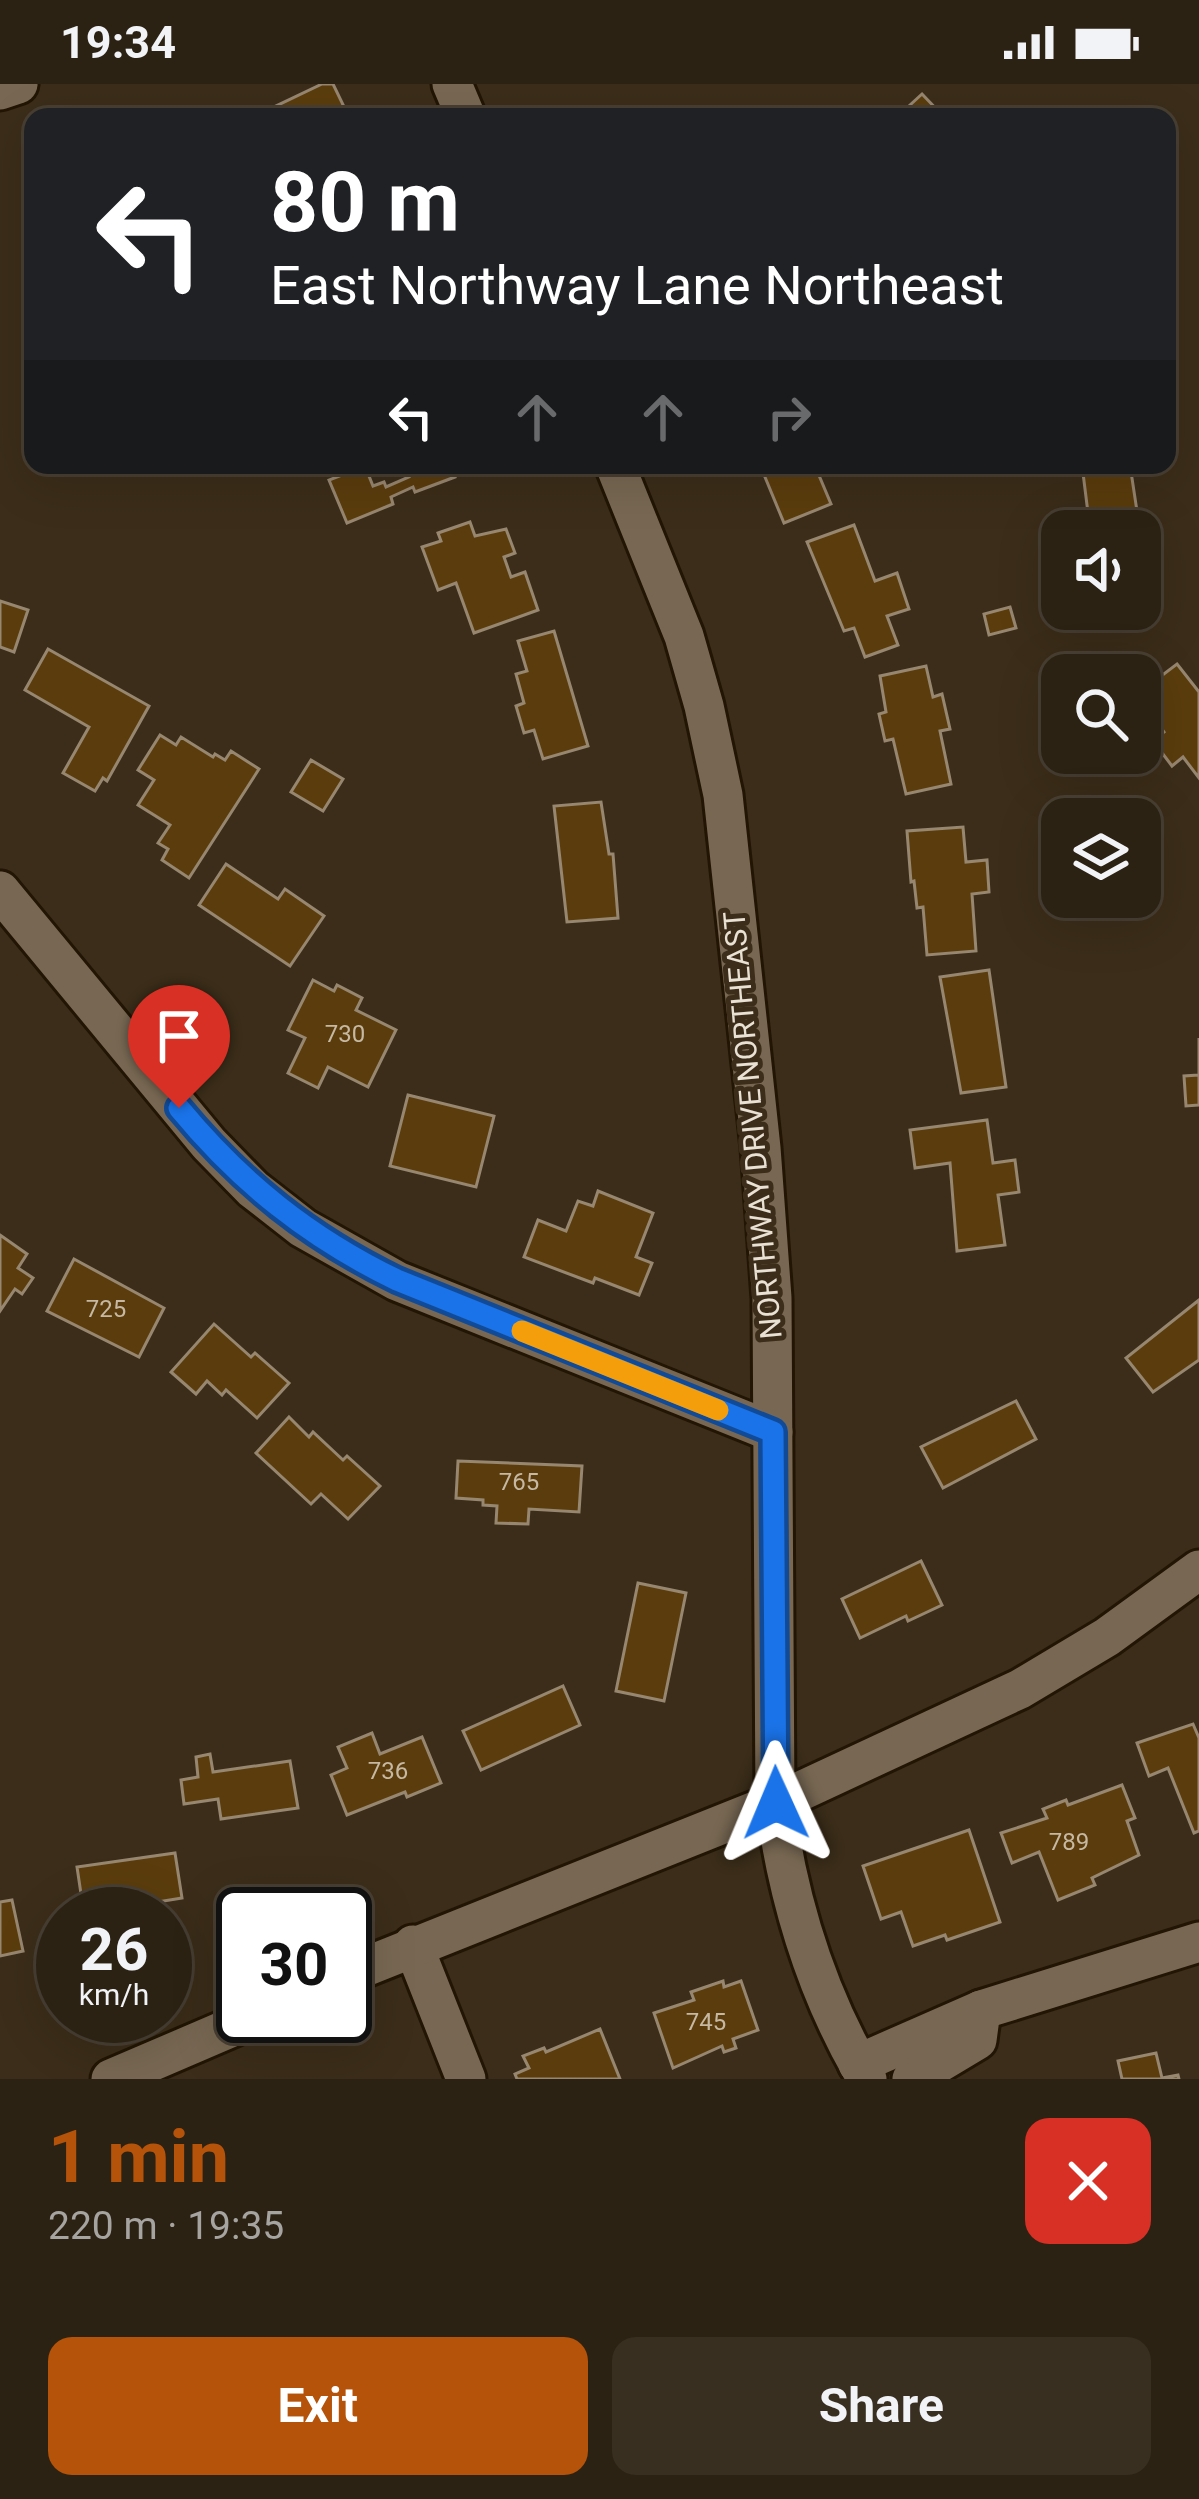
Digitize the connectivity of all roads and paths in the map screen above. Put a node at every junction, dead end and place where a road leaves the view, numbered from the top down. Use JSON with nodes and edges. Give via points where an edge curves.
{"nodes":[{"id":1,"x":18,"y":84,"type":"edge"},
{"id":2,"x":0,"y":90,"type":"edge"},
{"id":3,"x":619,"y":474,"type":"edge"},
{"id":4,"x":0,"y":891,"type":"edge"},
{"id":5,"x":773,"y":1432,"type":"junction"},
{"id":6,"x":1199,"y":1570,"type":"edge"},
{"id":7,"x":776,"y":1803,"type":"junction"},
{"id":8,"x":1199,"y":1942,"type":"edge"},
{"id":9,"x":413,"y":1946,"type":"junction"},
{"id":10,"x":372,"y":1963,"type":"edge"},
{"id":11,"x":981,"y":2009,"type":"junction"},
{"id":12,"x":216,"y":2034,"type":"edge"},
{"id":13,"x":862,"y":2072,"type":"edge"},
{"id":14,"x":111,"y":2079,"type":"edge"},
{"id":15,"x":466,"y":2079,"type":"edge"},
{"id":16,"x":912,"y":2079,"type":"edge"}],
"edges":[{"from":1,"to":2,"type":"street"},
{"from":3,"to":5,"type":"street","name":"NORTHWAY DRIVE NORTHEAST","via":[[684,636],[723,795],[761,1148]]},
{"from":4,"to":5,"type":"street","via":[[209,1144],[303,1228],[397,1280]]},
{"from":5,"to":7,"type":"street","name":"NORTHWAY DRIVE NORTHEAST"},
{"from":6,"to":7,"type":"street","via":[[1020,1689]]},
{"from":7,"to":9,"type":"street"},
{"from":7,"to":13,"type":"street","name":"NORTHWAY DRIVE NORTHEAST","via":[[798,1923]]},
{"from":8,"to":11,"type":"street"},
{"from":9,"to":10,"type":"street"},
{"from":9,"to":15,"type":"street"},
{"from":11,"to":13,"type":"street"},
{"from":11,"to":16,"type":"street","via":[[977,2040]]},
{"from":12,"to":14,"type":"street"}]}
